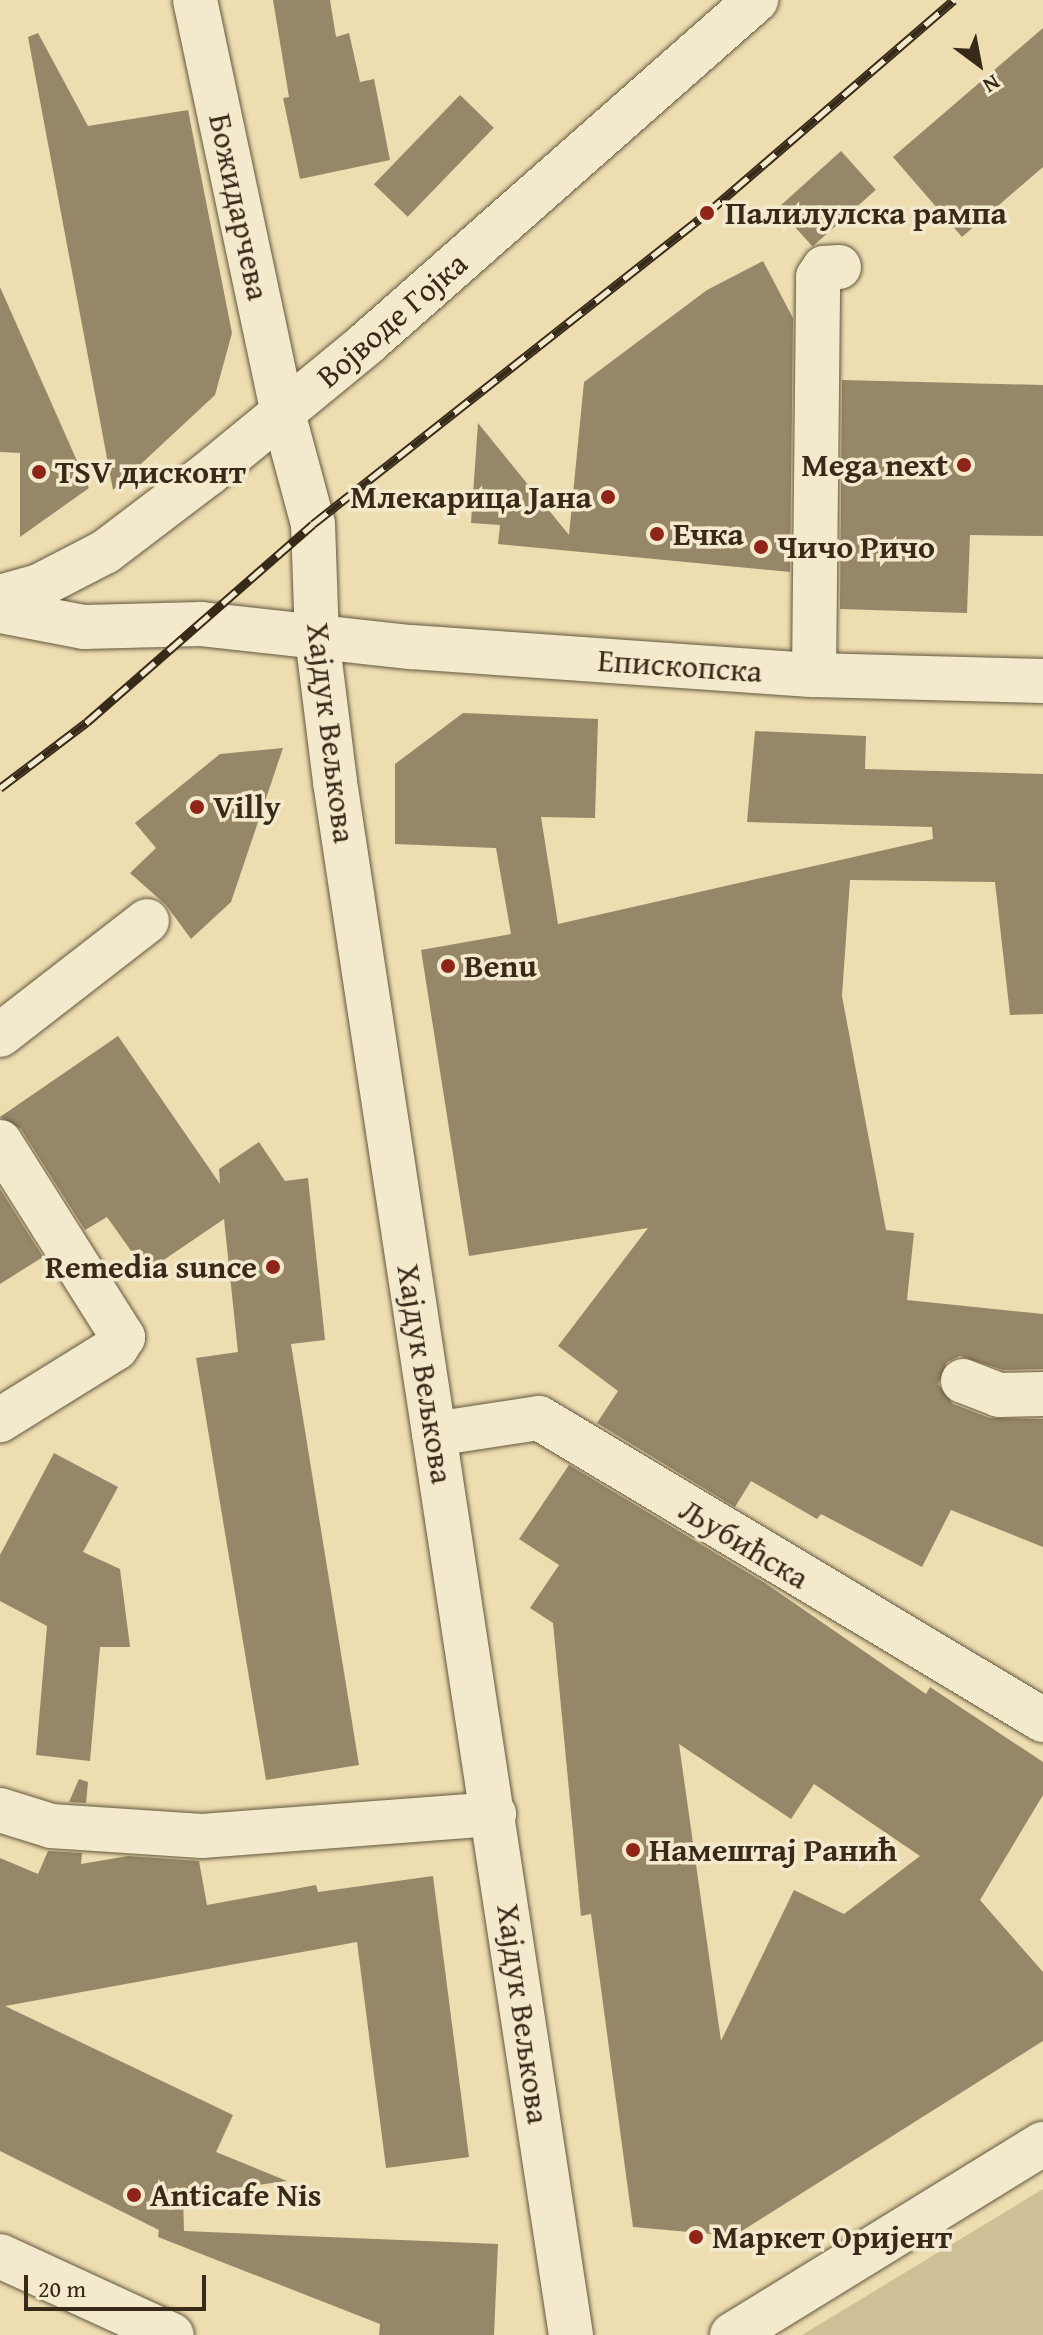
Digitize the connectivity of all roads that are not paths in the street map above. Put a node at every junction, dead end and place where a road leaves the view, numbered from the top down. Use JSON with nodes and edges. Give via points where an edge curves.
{"nodes":[{"id":1,"x":195,"y":0,"type":"edge"},
{"id":2,"x":756,"y":0,"type":"edge"},
{"id":3,"x":839,"y":267,"type":"dead end"},
{"id":4,"x":283,"y":413,"type":"junction"},
{"id":5,"x":0,"y":597,"type":"edge"},
{"id":6,"x":0,"y":611,"type":"edge"},
{"id":7,"x":317,"y":637,"type":"junction"},
{"id":8,"x":814,"y":675,"type":"junction"},
{"id":9,"x":1043,"y":681,"type":"edge"},
{"id":10,"x":147,"y":921,"type":"dead end"},
{"id":11,"x":0,"y":1035,"type":"edge"},
{"id":12,"x":0,"y":1142,"type":"edge"},
{"id":13,"x":963,"y":1381,"type":"dead end"},
{"id":14,"x":1043,"y":1394,"type":"edge"},
{"id":15,"x":0,"y":1420,"type":"edge"},
{"id":16,"x":434,"y":1434,"type":"junction"},
{"id":17,"x":1043,"y":1720,"type":"edge"},
{"id":18,"x":0,"y":1810,"type":"edge"},
{"id":19,"x":494,"y":1814,"type":"junction"},
{"id":20,"x":1043,"y":2144,"type":"edge"},
{"id":21,"x":0,"y":2256,"type":"edge"},
{"id":22,"x":172,"y":2335,"type":"edge"},
{"id":23,"x":571,"y":2335,"type":"edge"},
{"id":24,"x":732,"y":2335,"type":"edge"}],
"edges":[{"from":1,"to":4,"type":"street","name":"Божидарчева"},
{"from":2,"to":4,"type":"street","name":"Војводе Гојка"},
{"from":3,"to":8,"type":"street","via":[[824,268],[818,277]]},
{"from":4,"to":5,"type":"street","name":"Војводе Гојка","via":[[105,552],[39,586]]},
{"from":4,"to":7,"type":"street","name":"Хајдук Вељкова","via":[[313,524]]},
{"from":6,"to":7,"type":"street","name":"Епископска","via":[[84,627],[201,624]]},
{"from":7,"to":8,"type":"street","name":"Епископска"},
{"from":7,"to":16,"type":"street","name":"Хајдук Вељкова"},
{"from":8,"to":9,"type":"street","name":"Епископска"},
{"from":10,"to":11,"type":"street"},
{"from":12,"to":15,"type":"street","via":[[123,1337],[116,1348]]},
{"from":13,"to":14,"type":"street","via":[[999,1395]]},
{"from":16,"to":17,"type":"street","name":"Љубићска","via":[[539,1418]]},
{"from":16,"to":19,"type":"street","name":"Хајдук Вељкова"},
{"from":18,"to":19,"type":"street","via":[[51,1826],[202,1836]]},
{"from":19,"to":23,"type":"street","name":"Хајдук Вељкова"},
{"from":20,"to":24,"type":"street"},
{"from":21,"to":22,"type":"street"}]}
